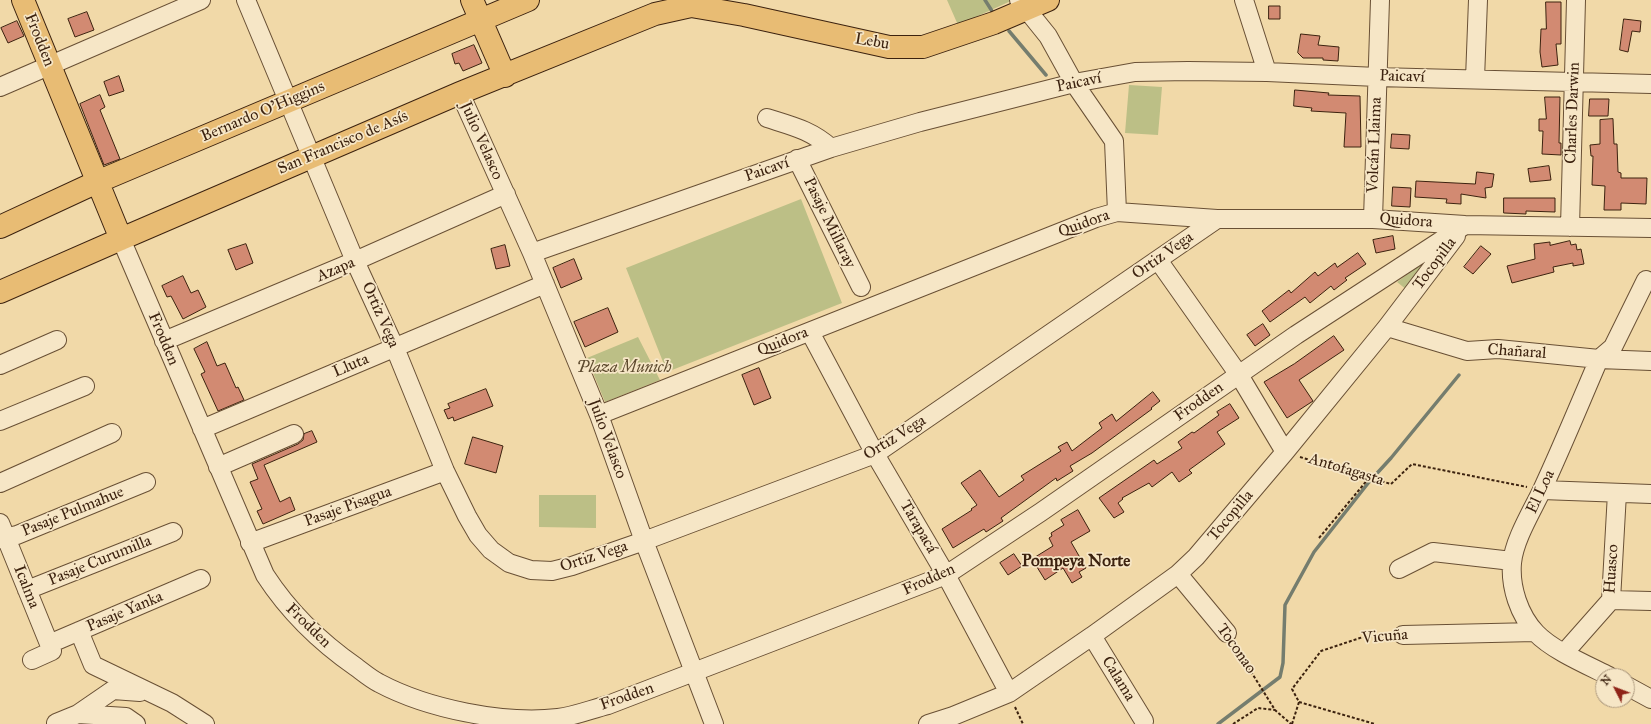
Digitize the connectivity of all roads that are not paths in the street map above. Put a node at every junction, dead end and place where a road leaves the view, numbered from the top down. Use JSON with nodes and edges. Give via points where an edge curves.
{"nodes":[{"id":1,"x":23,"y":0,"type":"edge"},
{"id":2,"x":201,"y":0,"type":"edge"},
{"id":3,"x":246,"y":0,"type":"edge"},
{"id":4,"x":472,"y":0,"type":"edge"},
{"id":5,"x":528,"y":0,"type":"edge"},
{"id":6,"x":1048,"y":0,"type":"edge"},
{"id":7,"x":1244,"y":0,"type":"edge"},
{"id":8,"x":1380,"y":0,"type":"edge"},
{"id":9,"x":1478,"y":0,"type":"edge"},
{"id":10,"x":1576,"y":0,"type":"edge"},
{"id":11,"x":692,"y":3,"type":"edge"},
{"id":12,"x":1023,"y":5,"type":"edge"},
{"id":13,"x":481,"y":21,"type":"junction"},
{"id":14,"x":49,"y":65,"type":"junction"},
{"id":15,"x":1267,"y":72,"type":"junction"},
{"id":16,"x":505,"y":76,"type":"junction"},
{"id":17,"x":1377,"y":77,"type":"junction"},
{"id":18,"x":1475,"y":79,"type":"junction"},
{"id":19,"x":1074,"y":83,"type":"junction"},
{"id":20,"x":1574,"y":83,"type":"junction"},
{"id":21,"x":1651,"y":84,"type":"edge"},
{"id":22,"x":0,"y":87,"type":"edge"},
{"id":23,"x":460,"y":93,"type":"junction"},
{"id":24,"x":288,"y":102,"type":"junction"},
{"id":25,"x":767,"y":118,"type":"dead end"},
{"id":26,"x":831,"y":148,"type":"junction"},
{"id":27,"x":311,"y":157,"type":"junction"},
{"id":28,"x":797,"y":159,"type":"junction"},
{"id":29,"x":97,"y":182,"type":"junction"},
{"id":30,"x":506,"y":194,"type":"junction"},
{"id":31,"x":1117,"y":212,"type":"junction"},
{"id":32,"x":1373,"y":218,"type":"junction"},
{"id":33,"x":1217,"y":219,"type":"junction"},
{"id":34,"x":1465,"y":225,"type":"junction"},
{"id":35,"x":1570,"y":226,"type":"junction"},
{"id":36,"x":0,"y":227,"type":"edge"},
{"id":37,"x":1651,"y":228,"type":"edge"},
{"id":38,"x":121,"y":239,"type":"junction"},
{"id":39,"x":532,"y":253,"type":"junction"},
{"id":40,"x":1158,"y":260,"type":"junction"},
{"id":41,"x":355,"y":262,"type":"junction"},
{"id":42,"x":1646,"y":280,"type":"dead end"},
{"id":43,"x":545,"y":284,"type":"junction"},
{"id":44,"x":861,"y":287,"type":"dead end"},
{"id":45,"x":0,"y":292,"type":"edge"},
{"id":46,"x":1387,"y":327,"type":"junction"},
{"id":47,"x":810,"y":332,"type":"junction"},
{"id":48,"x":57,"y":340,"type":"dead end"},
{"id":49,"x":164,"y":341,"type":"junction"},
{"id":50,"x":395,"y":348,"type":"junction"},
{"id":51,"x":1599,"y":359,"type":"junction"},
{"id":52,"x":1651,"y":361,"type":"edge"},
{"id":53,"x":0,"y":365,"type":"edge"},
{"id":54,"x":1239,"y":375,"type":"junction"},
{"id":55,"x":85,"y":386,"type":"dead end"},
{"id":56,"x":599,"y":415,"type":"junction"},
{"id":57,"x":0,"y":421,"type":"edge"},
{"id":58,"x":202,"y":429,"type":"junction"},
{"id":59,"x":112,"y":433,"type":"dead end"},
{"id":60,"x":294,"y":434,"type":"dead end"},
{"id":61,"x":1285,"y":452,"type":"junction"},
{"id":62,"x":875,"y":454,"type":"junction"},
{"id":63,"x":218,"y":467,"type":"junction"},
{"id":64,"x":446,"y":471,"type":"junction"},
{"id":65,"x":146,"y":482,"type":"dead end"},
{"id":66,"x":0,"y":483,"type":"edge"},
{"id":67,"x":1542,"y":490,"type":"junction"},
{"id":68,"x":1617,"y":494,"type":"junction"},
{"id":69,"x":1651,"y":494,"type":"edge"},
{"id":70,"x":173,"y":532,"type":"dead end"},
{"id":71,"x":2,"y":533,"type":"edge"},
{"id":72,"x":644,"y":541,"type":"junction"},
{"id":73,"x":250,"y":542,"type":"junction"},
{"id":74,"x":1512,"y":561,"type":"junction"},
{"id":75,"x":1399,"y":569,"type":"dead end"},
{"id":76,"x":1178,"y":574,"type":"junction"},
{"id":77,"x":946,"y":575,"type":"junction"},
{"id":78,"x":201,"y":579,"type":"dead end"},
{"id":79,"x":27,"y":590,"type":"junction"},
{"id":80,"x":1611,"y":600,"type":"junction"},
{"id":81,"x":1651,"y":601,"type":"edge"},
{"id":82,"x":79,"y":631,"type":"junction"},
{"id":83,"x":1535,"y":632,"type":"junction"},
{"id":84,"x":1227,"y":633,"type":"road end"},
{"id":85,"x":1403,"y":635,"type":"road end"},
{"id":86,"x":1092,"y":636,"type":"junction"},
{"id":87,"x":51,"y":648,"type":"junction"},
{"id":88,"x":1565,"y":652,"type":"junction"},
{"id":89,"x":32,"y":660,"type":"dead end"},
{"id":90,"x":1595,"y":668,"type":"edge"},
{"id":91,"x":695,"y":673,"type":"junction"},
{"id":92,"x":1635,"y":690,"type":"edge"},
{"id":93,"x":151,"y":693,"type":"junction"},
{"id":94,"x":1009,"y":693,"type":"junction"},
{"id":95,"x":1651,"y":699,"type":"edge"},
{"id":96,"x":78,"y":714,"type":"junction"},
{"id":97,"x":456,"y":717,"type":"edge"},
{"id":98,"x":559,"y":721,"type":"edge"},
{"id":99,"x":1144,"y":722,"type":"dead end"},
{"id":100,"x":56,"y":723,"type":"dead end"},
{"id":101,"x":136,"y":724,"type":"edge"},
{"id":102,"x":205,"y":724,"type":"edge"},
{"id":103,"x":714,"y":724,"type":"edge"},
{"id":104,"x":928,"y":724,"type":"edge"}],
"edges":[{"from":1,"to":14,"type":"main road","name":"Frodden"},
{"from":2,"to":14,"type":"street"},
{"from":3,"to":24,"type":"street","name":"Ortiz Vega"},
{"from":4,"to":13,"type":"main road"},
{"from":5,"to":13,"type":"main road","name":"Bernardo O'Higgins"},
{"from":6,"to":12,"type":"main road","name":"Lebu"},
{"from":7,"to":15,"type":"street"},
{"from":8,"to":17,"type":"street","name":"Volcán Llaima"},
{"from":9,"to":18,"type":"street"},
{"from":10,"to":20,"type":"street","name":"Charles Darwin"},
{"from":11,"to":12,"type":"main road","name":"Lebu","via":[[889,47],[923,47],[953,38],[994,23]]},
{"from":11,"to":16,"type":"main road","name":"San Francisco de Asís","via":[[655,14]]},
{"from":12,"to":19,"type":"street","via":[[1048,36]]},
{"from":13,"to":16,"type":"main road"},
{"from":13,"to":24,"type":"main road","name":"Bernardo O'Higgins"},
{"from":14,"to":22,"type":"street"},
{"from":14,"to":29,"type":"main road","name":"Frodden"},
{"from":15,"to":17,"type":"street","name":"Paicaví"},
{"from":15,"to":19,"type":"street","name":"Paicaví","via":[[1136,72]]},
{"from":16,"to":23,"type":"main road","name":"San Francisco de Asís"},
{"from":17,"to":18,"type":"street","name":"Paicaví"},
{"from":17,"to":32,"type":"street","name":"Volcán Llaima"},
{"from":18,"to":20,"type":"street","name":"Paicaví"},
{"from":19,"to":26,"type":"street","name":"Paicaví","via":[[920,122]]},
{"from":19,"to":31,"type":"street","via":[[1114,141]]},
{"from":20,"to":21,"type":"street","name":"Paicaví"},
{"from":20,"to":35,"type":"street","name":"Charles Darwin"},
{"from":23,"to":27,"type":"main road","name":"San Francisco de Asís"},
{"from":23,"to":30,"type":"street","name":"Julio Velasco"},
{"from":24,"to":27,"type":"street","name":"Ortiz Vega"},
{"from":24,"to":29,"type":"main road","name":"Bernardo O'Higgins"},
{"from":25,"to":26,"type":"street","via":[[806,130]]},
{"from":26,"to":28,"type":"street","name":"Paicaví"},
{"from":27,"to":38,"type":"main road","name":"San Francisco de Asís"},
{"from":27,"to":41,"type":"street","name":"Ortiz Vega"},
{"from":28,"to":39,"type":"street","name":"Paicaví"},
{"from":28,"to":44,"type":"street","name":"Pasaje Millaray"},
{"from":29,"to":36,"type":"main road","name":"Bernardo O'Higgins"},
{"from":29,"to":38,"type":"main road","name":"Frodden"},
{"from":30,"to":39,"type":"street","name":"Julio Velasco"},
{"from":30,"to":41,"type":"street","name":"Azapa"},
{"from":31,"to":33,"type":"street","name":"Quidora"},
{"from":31,"to":47,"type":"street","name":"Quidora","via":[[1096,218]]},
{"from":32,"to":33,"type":"street","name":"Quidora"},
{"from":32,"to":34,"type":"street","name":"Quidora"},
{"from":33,"to":40,"type":"street","name":"Ortiz Vega"},
{"from":34,"to":35,"type":"street","name":"Quidora"},
{"from":34,"to":46,"type":"street","name":"Tocopilla"},
{"from":34,"to":54,"type":"street","name":"Frodden"},
{"from":35,"to":37,"type":"street","name":"Quidora"},
{"from":38,"to":45,"type":"main road","name":"San Francisco de Asís"},
{"from":38,"to":49,"type":"street","name":"Frodden"},
{"from":39,"to":43,"type":"street","name":"Julio Velasco"},
{"from":40,"to":54,"type":"street"},
{"from":40,"to":62,"type":"street","name":"Ortiz Vega"},
{"from":41,"to":49,"type":"street","name":"Azapa"},
{"from":41,"to":50,"type":"street","name":"Ortiz Vega"},
{"from":42,"to":51,"type":"street","name":"El Loa","via":[[1613,347]]},
{"from":43,"to":50,"type":"street","name":"Lluta"},
{"from":43,"to":56,"type":"street","name":"Julio Velasco"},
{"from":46,"to":51,"type":"street","name":"Chañaral","via":[[1467,351],[1498,348]]},
{"from":46,"to":61,"type":"street","name":"Tocopilla"},
{"from":47,"to":56,"type":"street","name":"Quidora"},
{"from":47,"to":62,"type":"street","name":"Tarapacá"},
{"from":48,"to":53,"type":"street"},
{"from":49,"to":58,"type":"street","name":"Frodden"},
{"from":50,"to":58,"type":"street","name":"Lluta"},
{"from":50,"to":64,"type":"street","name":"Ortiz Vega"},
{"from":51,"to":52,"type":"street","name":"Chañaral"},
{"from":51,"to":67,"type":"street","name":"El Loa"},
{"from":54,"to":61,"type":"street"},
{"from":54,"to":77,"type":"street","name":"Frodden"},
{"from":55,"to":57,"type":"street"},
{"from":56,"to":72,"type":"street","name":"Julio Velasco"},
{"from":58,"to":63,"type":"street","name":"Frodden"},
{"from":59,"to":66,"type":"street"},
{"from":60,"to":63,"type":"street"},
{"from":61,"to":76,"type":"street","name":"Tocopilla","via":[[1196,557]]},
{"from":62,"to":72,"type":"street","name":"Ortiz Vega"},
{"from":62,"to":77,"type":"street","name":"Tarapacá"},
{"from":63,"to":73,"type":"street","name":"Frodden"},
{"from":64,"to":72,"type":"street","name":"Ortiz Vega","via":[[478,535],[491,550],[509,563],[531,570],[552,571]]},
{"from":64,"to":73,"type":"street","name":"Pasaje Pisagua"},
{"from":65,"to":71,"type":"street","name":"Pasaje Pulmahue"},
{"from":67,"to":68,"type":"street"},
{"from":67,"to":74,"type":"street","name":"El Loa","via":[[1520,535]]},
{"from":68,"to":69,"type":"street"},
{"from":68,"to":80,"type":"street","name":"Huasco"},
{"from":70,"to":79,"type":"street","name":"Pasaje Curumilla"},
{"from":71,"to":79,"type":"street","name":"Icalma"},
{"from":72,"to":91,"type":"street","name":"Julio Velasco"},
{"from":73,"to":97,"type":"street","name":"Frodden","via":[[265,576],[295,616],[338,654],[378,683],[434,705]]},
{"from":74,"to":75,"type":"street","via":[[1433,552]]},
{"from":74,"to":83,"type":"street","name":"El Loa","via":[[1514,592],[1523,614]]},
{"from":76,"to":84,"type":"street","name":"Toconao"},
{"from":76,"to":86,"type":"street","name":"Tocopilla"},
{"from":77,"to":91,"type":"street","name":"Frodden"},
{"from":77,"to":94,"type":"street","name":"Tarapacá"},
{"from":78,"to":82,"type":"street","name":"Pasaje Yanka"},
{"from":79,"to":87,"type":"street","name":"Icalma"},
{"from":80,"to":81,"type":"street"},
{"from":80,"to":88,"type":"street","name":"Huasco"},
{"from":82,"to":87,"type":"street","name":"Pasaje Yanka"},
{"from":82,"to":93,"type":"street","via":[[93,665]]},
{"from":83,"to":85,"type":"street","name":"Vicuña"},
{"from":83,"to":88,"type":"street","name":"El Loa"},
{"from":86,"to":94,"type":"street","name":"Tocopilla"},
{"from":86,"to":99,"type":"street","name":"Calama"},
{"from":87,"to":89,"type":"street","name":"Pasaje Yanka"},
{"from":88,"to":90,"type":"street","name":"El Loa"},
{"from":91,"to":98,"type":"street","name":"Frodden"},
{"from":91,"to":103,"type":"street","name":"Julio Velasco"},
{"from":92,"to":95,"type":"street"},
{"from":93,"to":96,"type":"street","via":[[113,690]]},
{"from":93,"to":102,"type":"street"},
{"from":94,"to":104,"type":"street","name":"Tocopilla"},
{"from":96,"to":100,"type":"street"},
{"from":96,"to":101,"type":"street","via":[[126,718]]},
{"from":97,"to":98,"type":"street","name":"Frodden","via":[[486,716]]}]}
